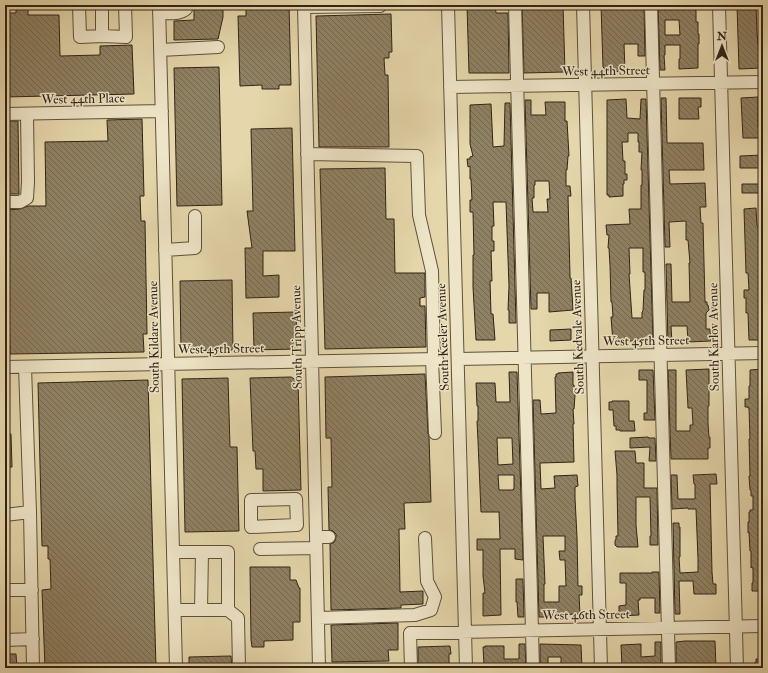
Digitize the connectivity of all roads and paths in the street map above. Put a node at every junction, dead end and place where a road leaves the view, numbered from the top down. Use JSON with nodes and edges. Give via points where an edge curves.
{"nodes":[{"id":1,"x":79,"y":5,"type":"edge"},
{"id":2,"x":102,"y":5,"type":"edge"},
{"id":3,"x":125,"y":5,"type":"edge"},
{"id":4,"x":186,"y":5,"type":"edge"},
{"id":5,"x":448,"y":5,"type":"edge"},
{"id":6,"x":515,"y":5,"type":"edge"},
{"id":7,"x":583,"y":5,"type":"edge"},
{"id":8,"x":651,"y":5,"type":"edge"},
{"id":9,"x":720,"y":5,"type":"edge"},
{"id":10,"x":304,"y":6,"type":"edge"},
{"id":11,"x":380,"y":6,"type":"edge"},
{"id":12,"x":159,"y":9,"type":"edge"},
{"id":13,"x":102,"y":36,"type":"junction"},
{"id":14,"x":218,"y":47,"type":"dead end"},
{"id":15,"x":160,"y":50,"type":"junction"},
{"id":16,"x":763,"y":82,"type":"edge"},
{"id":17,"x":722,"y":83,"type":"junction"},
{"id":18,"x":653,"y":84,"type":"junction"},
{"id":19,"x":585,"y":85,"type":"junction"},
{"id":20,"x":517,"y":86,"type":"junction"},
{"id":21,"x":450,"y":87,"type":"junction"},
{"id":22,"x":162,"y":111,"type":"junction"},
{"id":23,"x":5,"y":114,"type":"edge"},
{"id":24,"x":27,"y":114,"type":"junction"},
{"id":25,"x":307,"y":154,"type":"junction"},
{"id":26,"x":5,"y":202,"type":"edge"},
{"id":27,"x":195,"y":216,"type":"dead end"},
{"id":28,"x":165,"y":250,"type":"junction"},
{"id":29,"x":763,"y":353,"type":"edge"},
{"id":30,"x":729,"y":354,"type":"junction"},
{"id":31,"x":661,"y":355,"type":"junction"},
{"id":32,"x":592,"y":357,"type":"junction"},
{"id":33,"x":524,"y":358,"type":"junction"},
{"id":34,"x":434,"y":359,"type":"junction"},
{"id":35,"x":458,"y":359,"type":"junction"},
{"id":36,"x":312,"y":361,"type":"junction"},
{"id":37,"x":168,"y":364,"type":"junction"},
{"id":38,"x":5,"y":367,"type":"edge"},
{"id":39,"x":25,"y":367,"type":"junction"},
{"id":40,"x":435,"y":433,"type":"dead end"},
{"id":41,"x":30,"y":512,"type":"junction"},
{"id":42,"x":316,"y":512,"type":"junction"},
{"id":43,"x":296,"y":513,"type":"dead end"},
{"id":44,"x":5,"y":515,"type":"edge"},
{"id":45,"x":330,"y":537,"type":"dead end"},
{"id":46,"x":424,"y":538,"type":"dead end"},
{"id":47,"x":316,"y":543,"type":"junction"},
{"id":48,"x":260,"y":549,"type":"dead end"},
{"id":49,"x":173,"y":552,"type":"junction"},
{"id":50,"x":202,"y":552,"type":"junction"},
{"id":51,"x":5,"y":590,"type":"edge"},
{"id":52,"x":32,"y":590,"type":"junction"},
{"id":53,"x":174,"y":610,"type":"junction"},
{"id":54,"x":201,"y":610,"type":"junction"},
{"id":55,"x":228,"y":610,"type":"junction"},
{"id":56,"x":318,"y":618,"type":"junction"},
{"id":57,"x":763,"y":626,"type":"edge"},
{"id":58,"x":736,"y":627,"type":"junction"},
{"id":59,"x":668,"y":628,"type":"junction"},
{"id":60,"x":600,"y":629,"type":"junction"},
{"id":61,"x":532,"y":630,"type":"junction"},
{"id":62,"x":465,"y":632,"type":"junction"},
{"id":63,"x":33,"y":639,"type":"junction"},
{"id":64,"x":5,"y":640,"type":"edge"},
{"id":65,"x":33,"y":668,"type":"edge"},
{"id":66,"x":176,"y":668,"type":"edge"},
{"id":67,"x":239,"y":668,"type":"edge"},
{"id":68,"x":319,"y":668,"type":"edge"},
{"id":69,"x":411,"y":668,"type":"edge"},
{"id":70,"x":466,"y":668,"type":"edge"},
{"id":71,"x":533,"y":668,"type":"edge"},
{"id":72,"x":601,"y":668,"type":"edge"},
{"id":73,"x":669,"y":668,"type":"edge"},
{"id":74,"x":737,"y":668,"type":"edge"}],
"edges":[{"from":1,"to":13,"type":"street","via":[[80,37]]},
{"from":2,"to":13,"type":"street"},
{"from":3,"to":13,"type":"street","via":[[126,37]]},
{"from":4,"to":12,"type":"street","via":[[186,9],[175,13]]},
{"from":5,"to":21,"type":"street","name":"South Keeler Avenue"},
{"from":6,"to":20,"type":"street"},
{"from":7,"to":19,"type":"street","name":"South Kedvale Avenue"},
{"from":8,"to":18,"type":"street"},
{"from":9,"to":17,"type":"street","name":"South Karlov Avenue"},
{"from":10,"to":11,"type":"street"},
{"from":10,"to":25,"type":"street","name":"South Tripp Avenue"},
{"from":12,"to":15,"type":"street","name":"South Kildare Avenue"},
{"from":14,"to":15,"type":"street"},
{"from":15,"to":22,"type":"street","name":"South Kildare Avenue"},
{"from":16,"to":17,"type":"street","name":"West 44th Street"},
{"from":17,"to":18,"type":"street","name":"West 44th Street"},
{"from":17,"to":30,"type":"street","name":"South Karlov Avenue"},
{"from":18,"to":19,"type":"street","name":"West 44th Street"},
{"from":18,"to":31,"type":"street"},
{"from":19,"to":20,"type":"street","name":"West 44th Street"},
{"from":19,"to":32,"type":"street","name":"South Kedvale Avenue"},
{"from":20,"to":21,"type":"street","name":"West 44th Street"},
{"from":20,"to":33,"type":"street"},
{"from":21,"to":35,"type":"street","name":"South Keeler Avenue"},
{"from":22,"to":24,"type":"street","name":"West 44th Place"},
{"from":22,"to":28,"type":"street","name":"South Kildare Avenue"},
{"from":23,"to":24,"type":"street","name":"West 44th Place"},
{"from":24,"to":26,"type":"street","via":[[27,198],[20,202]]},
{"from":25,"to":34,"type":"street","via":[[417,156],[419,215],[432,271]]},
{"from":25,"to":36,"type":"street","name":"South Tripp Avenue"},
{"from":27,"to":28,"type":"street","via":[[195,248]]},
{"from":28,"to":37,"type":"street","name":"South Kildare Avenue"},
{"from":29,"to":30,"type":"street","name":"West 45th Street"},
{"from":30,"to":31,"type":"street","name":"West 45th Street"},
{"from":30,"to":58,"type":"street","name":"South Karlov Avenue"},
{"from":31,"to":32,"type":"street","name":"West 45th Street"},
{"from":31,"to":59,"type":"street"},
{"from":32,"to":33,"type":"street","name":"West 45th Street"},
{"from":32,"to":60,"type":"street","name":"South Kedvale Avenue"},
{"from":33,"to":35,"type":"street","name":"West 45th Street"},
{"from":33,"to":61,"type":"street"},
{"from":34,"to":36,"type":"street","name":"West 45th Street"},
{"from":34,"to":40,"type":"street"},
{"from":35,"to":62,"type":"street","name":"South Keeler Avenue"},
{"from":36,"to":37,"type":"street","name":"West 45th Street"},
{"from":36,"to":42,"type":"street","name":"South Tripp Avenue"},
{"from":37,"to":39,"type":"street","name":"West 45th Street"},
{"from":37,"to":49,"type":"street","name":"South Kildare Avenue"},
{"from":38,"to":39,"type":"street","name":"West 45th Street"},
{"from":39,"to":41,"type":"street"},
{"from":41,"to":44,"type":"street"},
{"from":41,"to":52,"type":"street"},
{"from":42,"to":43,"type":"street"},
{"from":42,"to":47,"type":"street","name":"South Tripp Avenue"},
{"from":45,"to":47,"type":"street"},
{"from":46,"to":56,"type":"street","via":[[427,581],[435,597],[431,610],[416,615]]},
{"from":47,"to":48,"type":"street"},
{"from":47,"to":56,"type":"street","name":"South Tripp Avenue"},
{"from":49,"to":50,"type":"street"},
{"from":49,"to":53,"type":"street","name":"South Kildare Avenue"},
{"from":50,"to":54,"type":"street"},
{"from":50,"to":55,"type":"street","via":[[228,552]]},
{"from":51,"to":52,"type":"street"},
{"from":52,"to":63,"type":"street"},
{"from":53,"to":54,"type":"street"},
{"from":53,"to":66,"type":"street","name":"South Kildare Avenue"},
{"from":54,"to":55,"type":"street"},
{"from":55,"to":67,"type":"street","via":[[238,618]]},
{"from":56,"to":68,"type":"street","name":"South Tripp Avenue"},
{"from":57,"to":58,"type":"street","name":"West 46th Street"},
{"from":58,"to":59,"type":"street","name":"West 46th Street"},
{"from":58,"to":74,"type":"street","name":"South Karlov Avenue"},
{"from":59,"to":60,"type":"street","name":"West 46th Street"},
{"from":59,"to":73,"type":"street"},
{"from":60,"to":61,"type":"street","name":"West 46th Street"},
{"from":60,"to":72,"type":"street","name":"South Kedvale Avenue"},
{"from":61,"to":62,"type":"street","name":"West 46th Street"},
{"from":61,"to":71,"type":"street"},
{"from":62,"to":69,"type":"street","name":"West 46th Street","via":[[410,633]]},
{"from":62,"to":70,"type":"street","name":"South Keeler Avenue"},
{"from":63,"to":64,"type":"street"},
{"from":63,"to":65,"type":"street"}]}
